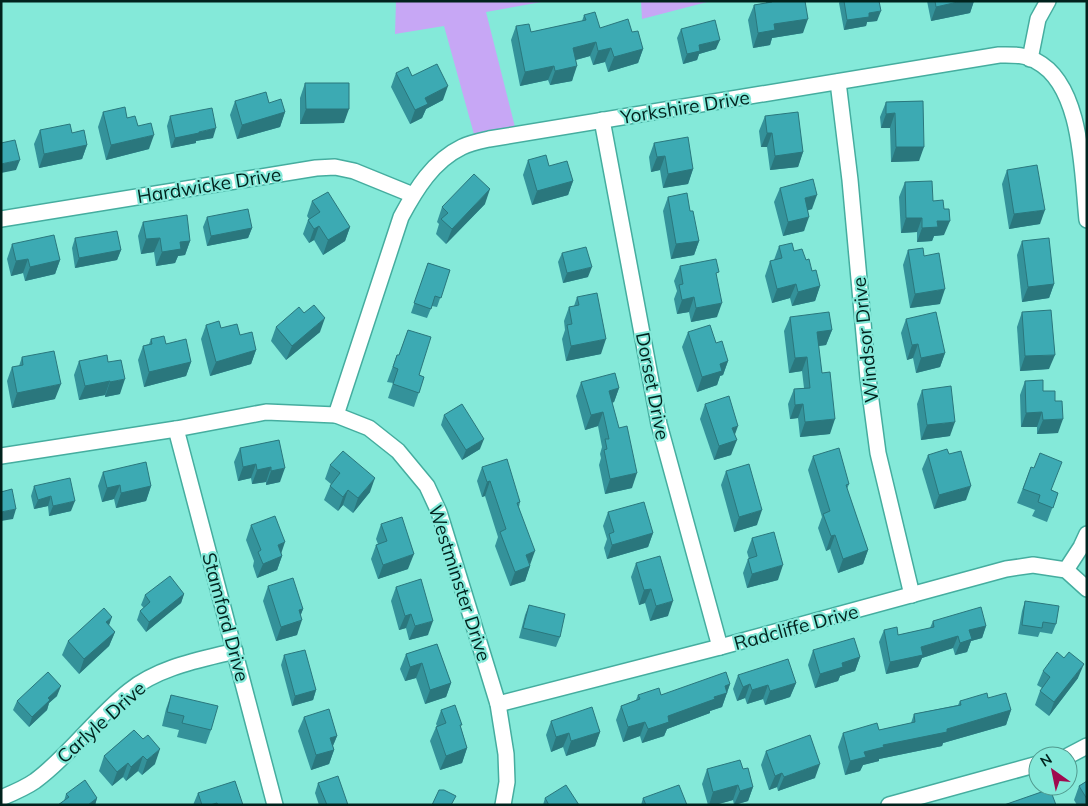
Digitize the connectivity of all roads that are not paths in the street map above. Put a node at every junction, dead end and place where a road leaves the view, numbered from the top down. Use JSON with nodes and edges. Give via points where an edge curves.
{"nodes":[{"id":1,"x":1048,"y":1,"type":"edge"},
{"id":2,"x":1030,"y":58,"type":"junction"},
{"id":3,"x":838,"y":82,"type":"junction"},
{"id":4,"x":602,"y":120,"type":"junction"},
{"id":5,"x":413,"y":195,"type":"junction"},
{"id":6,"x":1,"y":219,"type":"edge"},
{"id":7,"x":1087,"y":220,"type":"edge"},
{"id":8,"x":336,"y":415,"type":"junction"},
{"id":9,"x":176,"y":429,"type":"junction"},
{"id":10,"x":1,"y":456,"type":"edge"},
{"id":11,"x":1087,"y":534,"type":"edge"},
{"id":12,"x":1066,"y":570,"type":"junction"},
{"id":13,"x":1087,"y":590,"type":"edge"},
{"id":14,"x":912,"y":595,"type":"junction"},
{"id":15,"x":720,"y":647,"type":"junction"},
{"id":16,"x":235,"y":650,"type":"junction"},
{"id":17,"x":498,"y":704,"type":"junction"},
{"id":18,"x":1028,"y":767,"type":"edge"},
{"id":19,"x":1,"y":798,"type":"edge"},
{"id":20,"x":276,"y":805,"type":"edge"},
{"id":21,"x":503,"y":805,"type":"edge"},
{"id":22,"x":889,"y":805,"type":"edge"}],
"edges":[{"from":1,"to":2,"type":"street","via":[[1038,19]]},
{"from":2,"to":3,"type":"street","name":"Yorkshire Drive","via":[[999,55]]},
{"from":2,"to":7,"type":"street","name":"Yorkshire Drive","via":[[1052,72],[1067,95],[1075,117]]},
{"from":3,"to":4,"type":"street","name":"Yorkshire Drive"},
{"from":3,"to":14,"type":"street","name":"Windsor Drive","via":[[878,453]]},
{"from":4,"to":5,"type":"street","name":"Yorkshire Drive","via":[[489,139],[462,147],[426,175]]},
{"from":4,"to":15,"type":"street","name":"Dorset Drive","via":[[659,424]]},
{"from":5,"to":6,"type":"street","name":"Hardwicke Drive","via":[[354,171],[316,168]]},
{"from":5,"to":8,"type":"street","name":"Yorkshire Drive","via":[[401,217]]},
{"from":8,"to":9,"type":"street","name":"Westminster Drive","via":[[266,412]]},
{"from":8,"to":17,"type":"street","name":"Westminster Drive","via":[[368,428],[398,450],[427,486],[439,512]]},
{"from":9,"to":10,"type":"street","name":"Westminster Drive"},
{"from":9,"to":16,"type":"street","name":"Stamford Drive"},
{"from":11,"to":12,"type":"street"},
{"from":12,"to":13,"type":"street"},
{"from":12,"to":14,"type":"street","name":"Radcliffe Drive","via":[[1033,565],[1006,569]]},
{"from":14,"to":15,"type":"street","name":"Radcliffe Drive"},
{"from":15,"to":17,"type":"street","name":"Radcliffe Drive"},
{"from":16,"to":19,"type":"street","name":"Carlyle Drive","via":[[172,668],[129,690],[35,781]]},
{"from":16,"to":20,"type":"street","name":"Stamford Drive"},
{"from":17,"to":21,"type":"street","name":"Westminster Drive","via":[[506,754],[507,782]]},
{"from":18,"to":22,"type":"street"}]}
